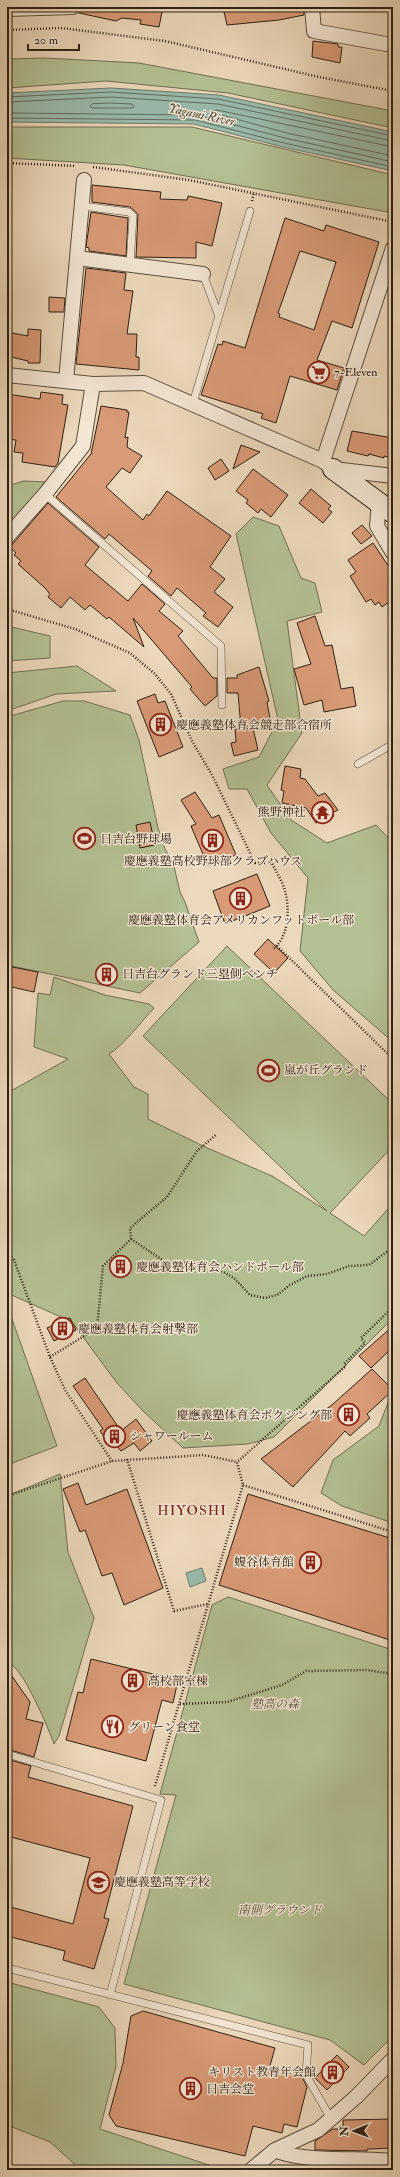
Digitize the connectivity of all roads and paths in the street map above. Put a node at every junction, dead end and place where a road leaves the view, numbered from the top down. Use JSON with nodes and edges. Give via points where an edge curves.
{"nodes":[{"id":1,"x":73,"y":7,"type":"edge"},
{"id":2,"x":312,"y":7,"type":"edge"},
{"id":3,"x":58,"y":8,"type":"edge"},
{"id":4,"x":7,"y":9,"type":"edge"},
{"id":5,"x":7,"y":30,"type":"edge"},
{"id":6,"x":386,"y":44,"type":"dead end"},
{"id":7,"x":393,"y":91,"type":"edge"},
{"id":8,"x":7,"y":163,"type":"edge"},
{"id":9,"x":83,"y":166,"type":"dead end"},
{"id":10,"x":89,"y":167,"type":"dead end"},
{"id":11,"x":84,"y":180,"type":"dead end"},
{"id":12,"x":82,"y":206,"type":"junction"},
{"id":13,"x":250,"y":211,"type":"dead end"},
{"id":14,"x":393,"y":222,"type":"edge"},
{"id":15,"x":393,"y":248,"type":"edge"},
{"id":16,"x":77,"y":258,"type":"junction"},
{"id":17,"x":130,"y":265,"type":"junction"},
{"id":18,"x":204,"y":274,"type":"joint"},
{"id":19,"x":218,"y":314,"type":"junction"},
{"id":20,"x":7,"y":375,"type":"edge"},
{"id":21,"x":66,"y":381,"type":"junction"},
{"id":22,"x":93,"y":384,"type":"junction"},
{"id":23,"x":192,"y":403,"type":"junction"},
{"id":24,"x":328,"y":465,"type":"junction"},
{"id":25,"x":393,"y":476,"type":"edge"},
{"id":26,"x":45,"y":494,"type":"junction"},
{"id":27,"x":386,"y":508,"type":"edge"},
{"id":28,"x":7,"y":537,"type":"edge"},
{"id":29,"x":393,"y":553,"type":"edge"},
{"id":30,"x":7,"y":609,"type":"edge"},
{"id":31,"x":222,"y":705,"type":"dead end"},
{"id":32,"x":393,"y":744,"type":"edge"},
{"id":33,"x":358,"y":764,"type":"dead end"},
{"id":34,"x":277,"y":946,"type":"junction"},
{"id":35,"x":273,"y":949,"type":"dead end"},
{"id":36,"x":393,"y":1059,"type":"edge"},
{"id":37,"x":217,"y":1134,"type":"dead end"},
{"id":38,"x":131,"y":1239,"type":"junction"},
{"id":39,"x":393,"y":1247,"type":"edge"},
{"id":40,"x":7,"y":1253,"type":"edge"},
{"id":41,"x":393,"y":1307,"type":"edge"},
{"id":42,"x":50,"y":1358,"type":"junction"},
{"id":43,"x":127,"y":1459,"type":"junction"},
{"id":44,"x":112,"y":1461,"type":"junction"},
{"id":45,"x":237,"y":1462,"type":"junction"},
{"id":46,"x":243,"y":1485,"type":"junction"},
{"id":47,"x":7,"y":1496,"type":"edge"},
{"id":48,"x":393,"y":1532,"type":"edge"},
{"id":49,"x":208,"y":1604,"type":"junction"},
{"id":50,"x":393,"y":1674,"type":"edge"},
{"id":51,"x":180,"y":1704,"type":"junction"},
{"id":52,"x":7,"y":1754,"type":"edge"},
{"id":53,"x":152,"y":1798,"type":"junction"},
{"id":54,"x":7,"y":1968,"type":"edge"},
{"id":55,"x":110,"y":1995,"type":"junction"},
{"id":56,"x":393,"y":2058,"type":"edge"},
{"id":57,"x":331,"y":2118,"type":"junction"},
{"id":58,"x":275,"y":2150,"type":"junction"},
{"id":59,"x":393,"y":2161,"type":"edge"},
{"id":60,"x":251,"y":2170,"type":"edge"}],
"edges":[{"from":1,"to":3,"type":"street"},
{"from":2,"to":6,"type":"street","via":[[314,31]]},
{"from":3,"to":4,"type":"street"},
{"from":5,"to":7,"type":"path","via":[[61,28],[165,41],[319,77]]},
{"from":8,"to":9,"type":"path"},
{"from":10,"to":14,"type":"path","via":[[190,180]]},
{"from":11,"to":12,"type":"street"},
{"from":12,"to":16,"type":"street"},
{"from":12,"to":17,"type":"lane","via":[[128,212],[133,216]]},
{"from":13,"to":19,"type":"lane"},
{"from":15,"to":24,"type":"street"},
{"from":16,"to":17,"type":"street"},
{"from":16,"to":21,"type":"street"},
{"from":17,"to":18,"type":"street"},
{"from":18,"to":19,"type":"lane"},
{"from":19,"to":23,"type":"lane"},
{"from":20,"to":21,"type":"street"},
{"from":21,"to":22,"type":"street"},
{"from":22,"to":23,"type":"street","via":[[144,383]]},
{"from":22,"to":26,"type":"street","via":[[83,446]]},
{"from":23,"to":24,"type":"street"},
{"from":24,"to":25,"type":"street"},
{"from":24,"to":27,"type":"street"},
{"from":26,"to":28,"type":"street"},
{"from":26,"to":31,"type":"lane","via":[[221,646]]},
{"from":27,"to":29,"type":"street","via":[[377,526]]},
{"from":30,"to":34,"type":"path","via":[[75,629],[130,653],[155,674],[171,694],[192,741],[212,775],[255,863],[272,863],[285,891],[286,926],[283,939]]},
{"from":32,"to":33,"type":"lane"},
{"from":34,"to":35,"type":"path"},
{"from":34,"to":36,"type":"path"},
{"from":37,"to":38,"type":"path","via":[[197,1151],[167,1197],[130,1228]]},
{"from":38,"to":39,"type":"path","via":[[164,1261],[211,1265],[234,1278],[250,1295],[265,1298],[277,1295],[307,1276],[327,1274],[349,1266],[368,1265]]},
{"from":38,"to":42,"type":"path","via":[[103,1266],[97,1328]]},
{"from":40,"to":42,"type":"path","via":[[14,1260]]},
{"from":41,"to":45,"type":"path","via":[[361,1338],[365,1343],[344,1364],[346,1366]]},
{"from":42,"to":44,"type":"path","via":[[64,1390]]},
{"from":43,"to":44,"type":"path"},
{"from":43,"to":45,"type":"path","via":[[204,1455]]},
{"from":43,"to":49,"type":"path","via":[[174,1612]]},
{"from":44,"to":47,"type":"path"},
{"from":45,"to":46,"type":"path"},
{"from":46,"to":48,"type":"path"},
{"from":46,"to":49,"type":"path"},
{"from":49,"to":51,"type":"path"},
{"from":50,"to":51,"type":"path","via":[[366,1670],[306,1671],[282,1685],[227,1702]]},
{"from":51,"to":53,"type":"path"},
{"from":52,"to":53,"type":"lane"},
{"from":53,"to":55,"type":"lane","via":[[161,1800]]},
{"from":54,"to":55,"type":"lane"},
{"from":55,"to":57,"type":"lane","via":[[308,2045],[306,2075]]},
{"from":56,"to":57,"type":"street","via":[[356,2097]]},
{"from":57,"to":58,"type":"street","via":[[318,2130]]},
{"from":58,"to":59,"type":"street","via":[[286,2155],[304,2157]]},
{"from":58,"to":60,"type":"street"}]}
